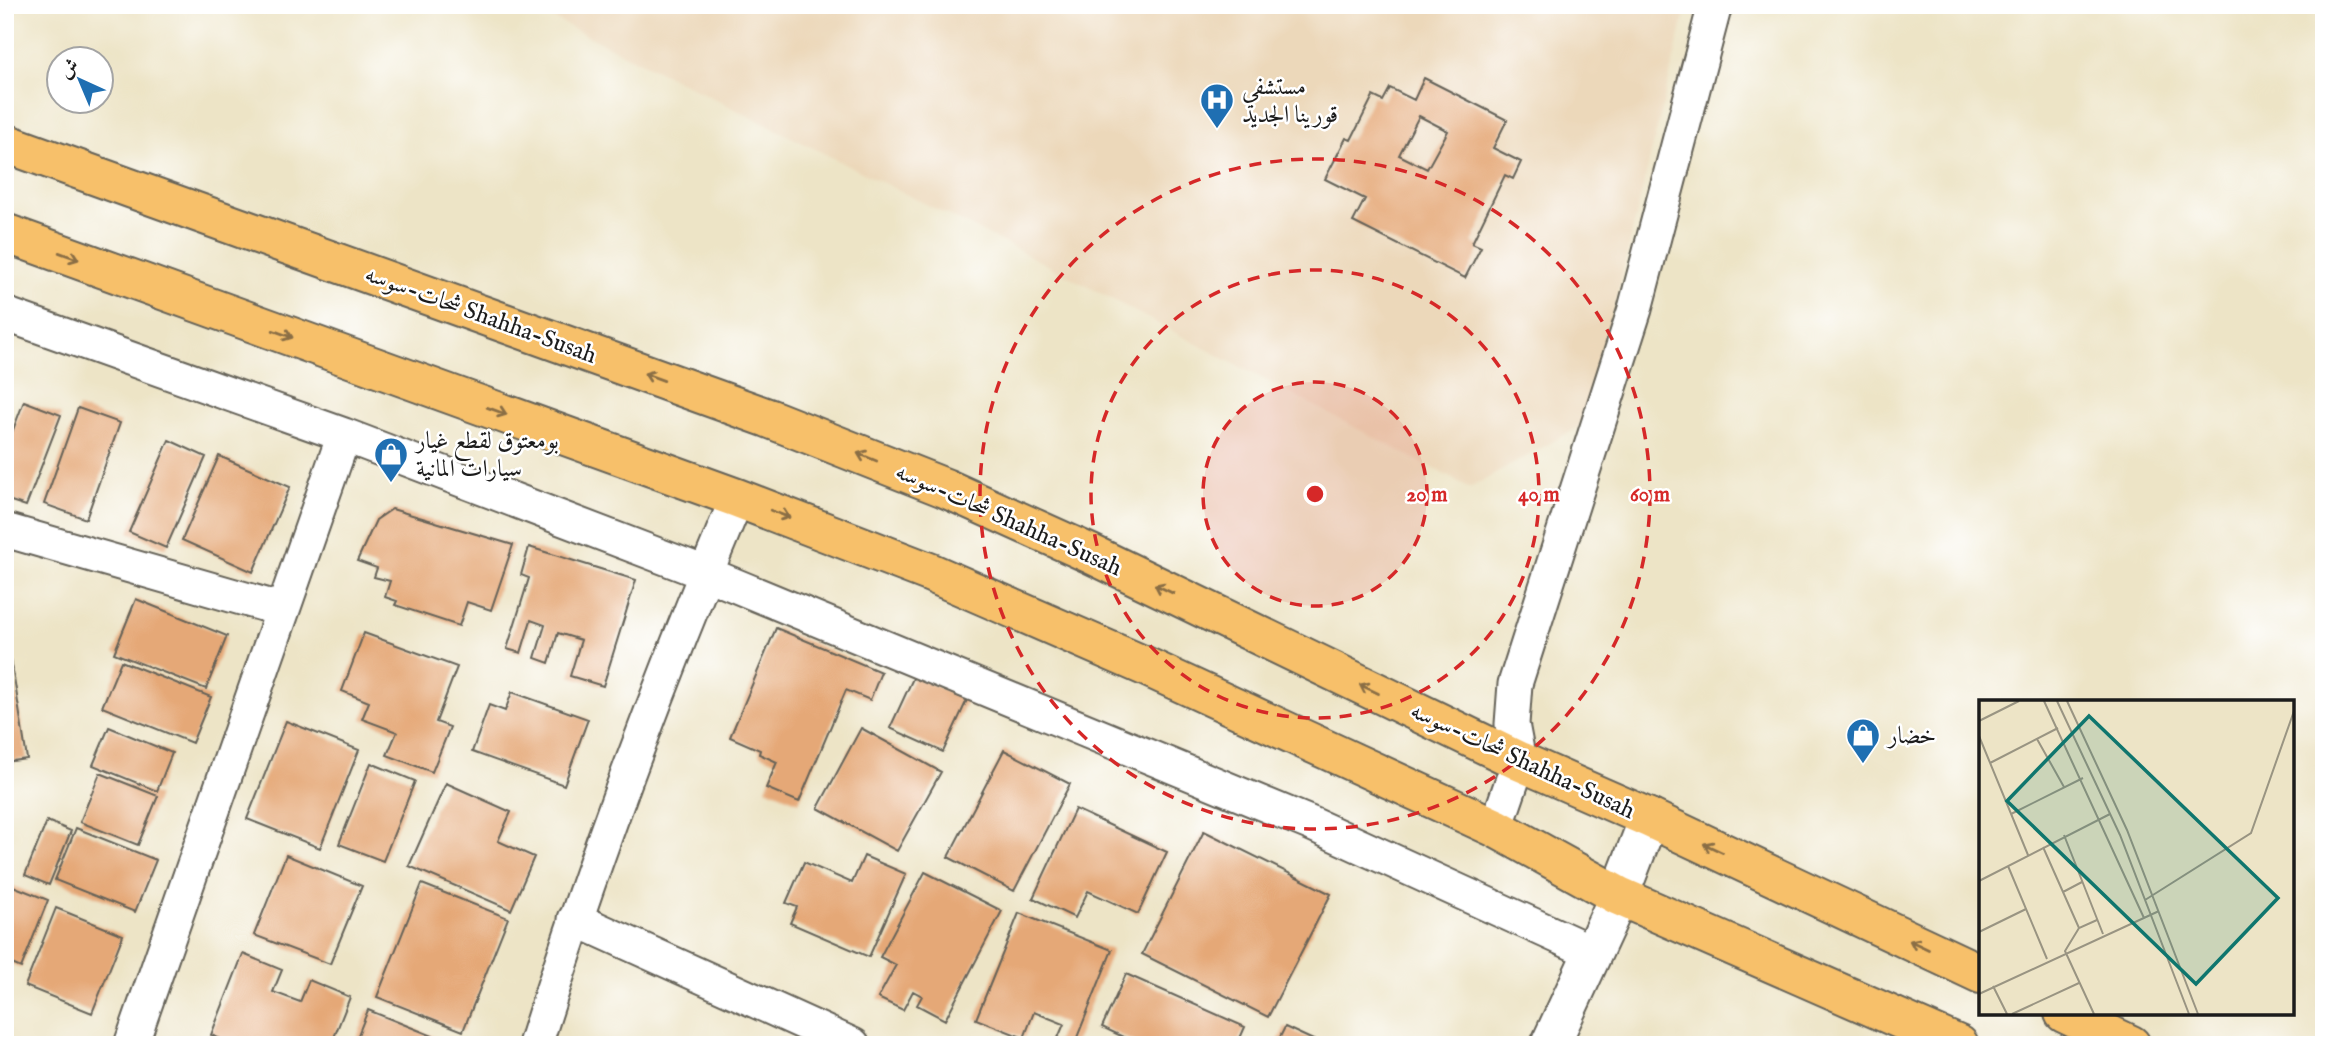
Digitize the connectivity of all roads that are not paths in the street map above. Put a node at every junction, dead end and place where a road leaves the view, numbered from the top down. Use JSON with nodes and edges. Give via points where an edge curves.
{"nodes":[{"id":1,"x":1715,"y":5,"type":"edge"},
{"id":2,"x":5,"y":143,"type":"edge"},
{"id":3,"x":5,"y":233,"type":"edge"},
{"id":4,"x":5,"y":314,"type":"edge"},
{"id":5,"x":344,"y":435,"type":"junction"},
{"id":6,"x":737,"y":498,"type":"junction"},
{"id":7,"x":5,"y":530,"type":"edge"},
{"id":8,"x":705,"y":573,"type":"junction"},
{"id":9,"x":283,"y":610,"type":"junction"},
{"id":10,"x":1519,"y":761,"type":"junction"},
{"id":11,"x":1649,"y":818,"type":"junction"},
{"id":12,"x":1496,"y":828,"type":"junction"},
{"id":13,"x":1619,"y":896,"type":"junction"},
{"id":14,"x":575,"y":919,"type":"junction"},
{"id":15,"x":1592,"y":951,"type":"junction"},
{"id":16,"x":1979,"y":973,"type":"edge"},
{"id":17,"x":2068,"y":1015,"type":"edge"},
{"id":18,"x":131,"y":1045,"type":"edge"},
{"id":19,"x":535,"y":1045,"type":"edge"},
{"id":20,"x":853,"y":1045,"type":"edge"},
{"id":21,"x":1550,"y":1045,"type":"edge"},
{"id":22,"x":1959,"y":1045,"type":"edge"},
{"id":23,"x":2131,"y":1045,"type":"edge"}],
"edges":[{"from":1,"to":10,"type":"street","via":[[1635,309],[1515,684],[1513,724]]},
{"from":10,"to":2,"type":"main road","name":"شحات-سوسه Shahha-Susah","one_way":true,"via":[[945,488],[755,414]]},
{"from":3,"to":6,"type":"main road","one_way":true},
{"from":4,"to":5,"type":"street"},
{"from":5,"to":8,"type":"street"},
{"from":5,"to":9,"type":"street"},
{"from":6,"to":8,"type":"street"},
{"from":6,"to":12,"type":"main road","one_way":true,"via":[[929,572]]},
{"from":7,"to":9,"type":"street"},
{"from":8,"to":14,"type":"street"},
{"from":8,"to":15,"type":"street","via":[[1312,824]]},
{"from":9,"to":18,"type":"street"},
{"from":10,"to":11,"type":"main road","name":"شحات-سوسه Shahha-Susah"},
{"from":10,"to":12,"type":"street"},
{"from":11,"to":13,"type":"street"},
{"from":16,"to":11,"type":"main road","name":"شحات-سوسه Shahha-Susah","one_way":true},
{"from":12,"to":13,"type":"main road"},
{"from":13,"to":15,"type":"street"},
{"from":13,"to":22,"type":"main road"},
{"from":14,"to":19,"type":"street"},
{"from":14,"to":20,"type":"street"},
{"from":15,"to":21,"type":"street"},
{"from":17,"to":23,"type":"main road"}]}
